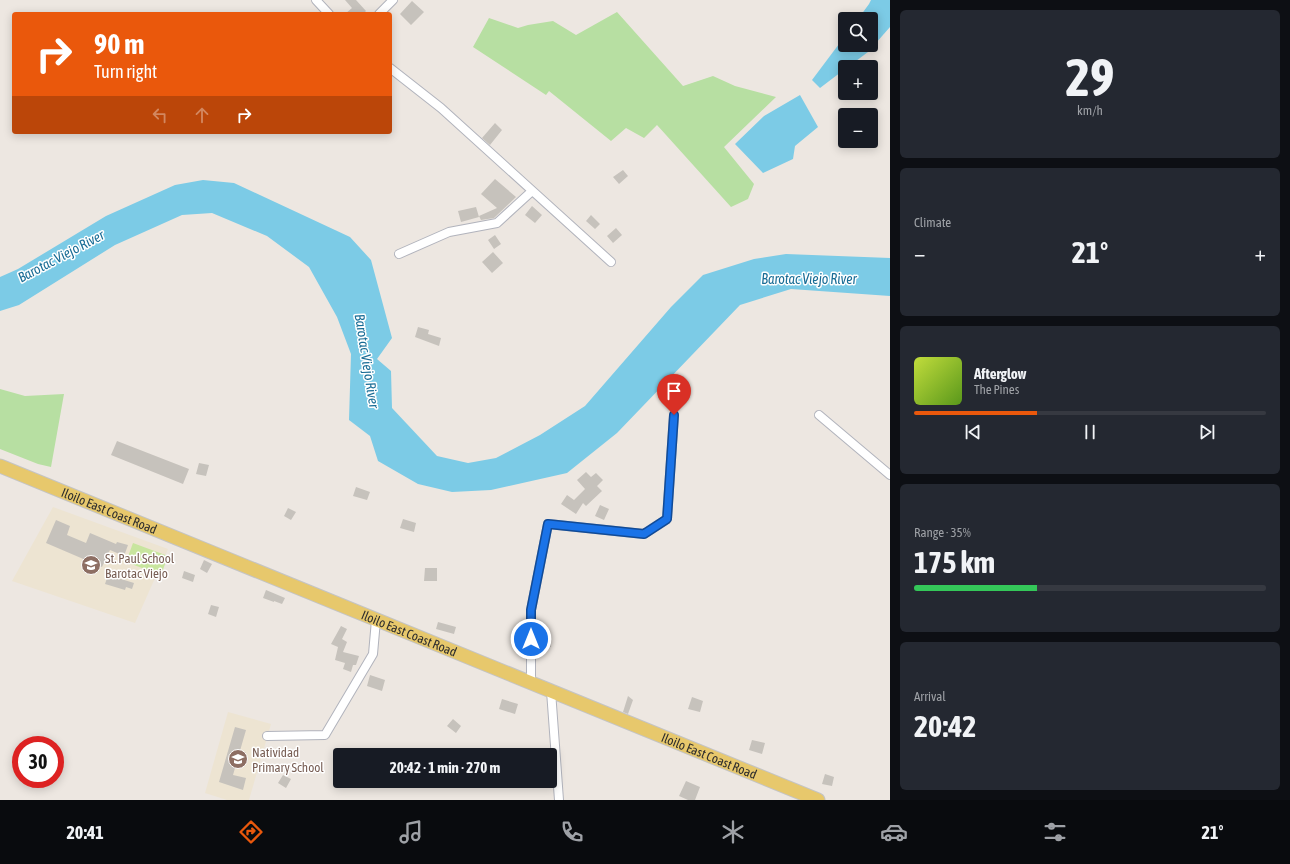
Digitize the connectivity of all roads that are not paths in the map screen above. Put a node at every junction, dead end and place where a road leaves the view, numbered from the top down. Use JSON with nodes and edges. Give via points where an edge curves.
{"nodes":[{"id":1,"x":316,"y":0,"type":"edge"},
{"id":2,"x":393,"y":0,"type":"edge"},
{"id":3,"x":327,"y":12,"type":"edge"},
{"id":4,"x":381,"y":12,"type":"edge"},
{"id":5,"x":392,"y":70,"type":"edge"},
{"id":6,"x":532,"y":191,"type":"junction"},
{"id":7,"x":398,"y":254,"type":"dead end"},
{"id":8,"x":611,"y":262,"type":"dead end"},
{"id":9,"x":674,"y":415,"type":"dead end"},
{"id":10,"x":818,"y":415,"type":"dead end"},
{"id":11,"x":0,"y":466,"type":"edge"},
{"id":12,"x":890,"y":475,"type":"edge"},
{"id":13,"x":376,"y":620,"type":"junction"},
{"id":14,"x":531,"y":683,"type":"junction"},
{"id":15,"x":551,"y":691,"type":"junction"},
{"id":16,"x":267,"y":736,"type":"dead end"},
{"id":17,"x":559,"y":800,"type":"edge"},
{"id":18,"x":818,"y":800,"type":"edge"}],
"edges":[{"from":1,"to":3,"type":"street"},
{"from":2,"to":4,"type":"street"},
{"from":5,"to":6,"type":"street","via":[[441,108]]},
{"from":6,"to":7,"type":"street","via":[[497,223],[449,232]]},
{"from":6,"to":8,"type":"street"},
{"from":9,"to":14,"type":"street","via":[[667,519],[644,534],[548,524],[531,610]]},
{"from":10,"to":12,"type":"street"},
{"from":11,"to":13,"type":"main road","name":"Iloilo East Coast Road"},
{"from":13,"to":14,"type":"main road","name":"Iloilo East Coast Road"},
{"from":13,"to":16,"type":"street","via":[[373,654],[325,735]]},
{"from":14,"to":15,"type":"main road","name":"Iloilo East Coast Road"},
{"from":15,"to":17,"type":"street"},
{"from":15,"to":18,"type":"main road","name":"Iloilo East Coast Road"}]}
